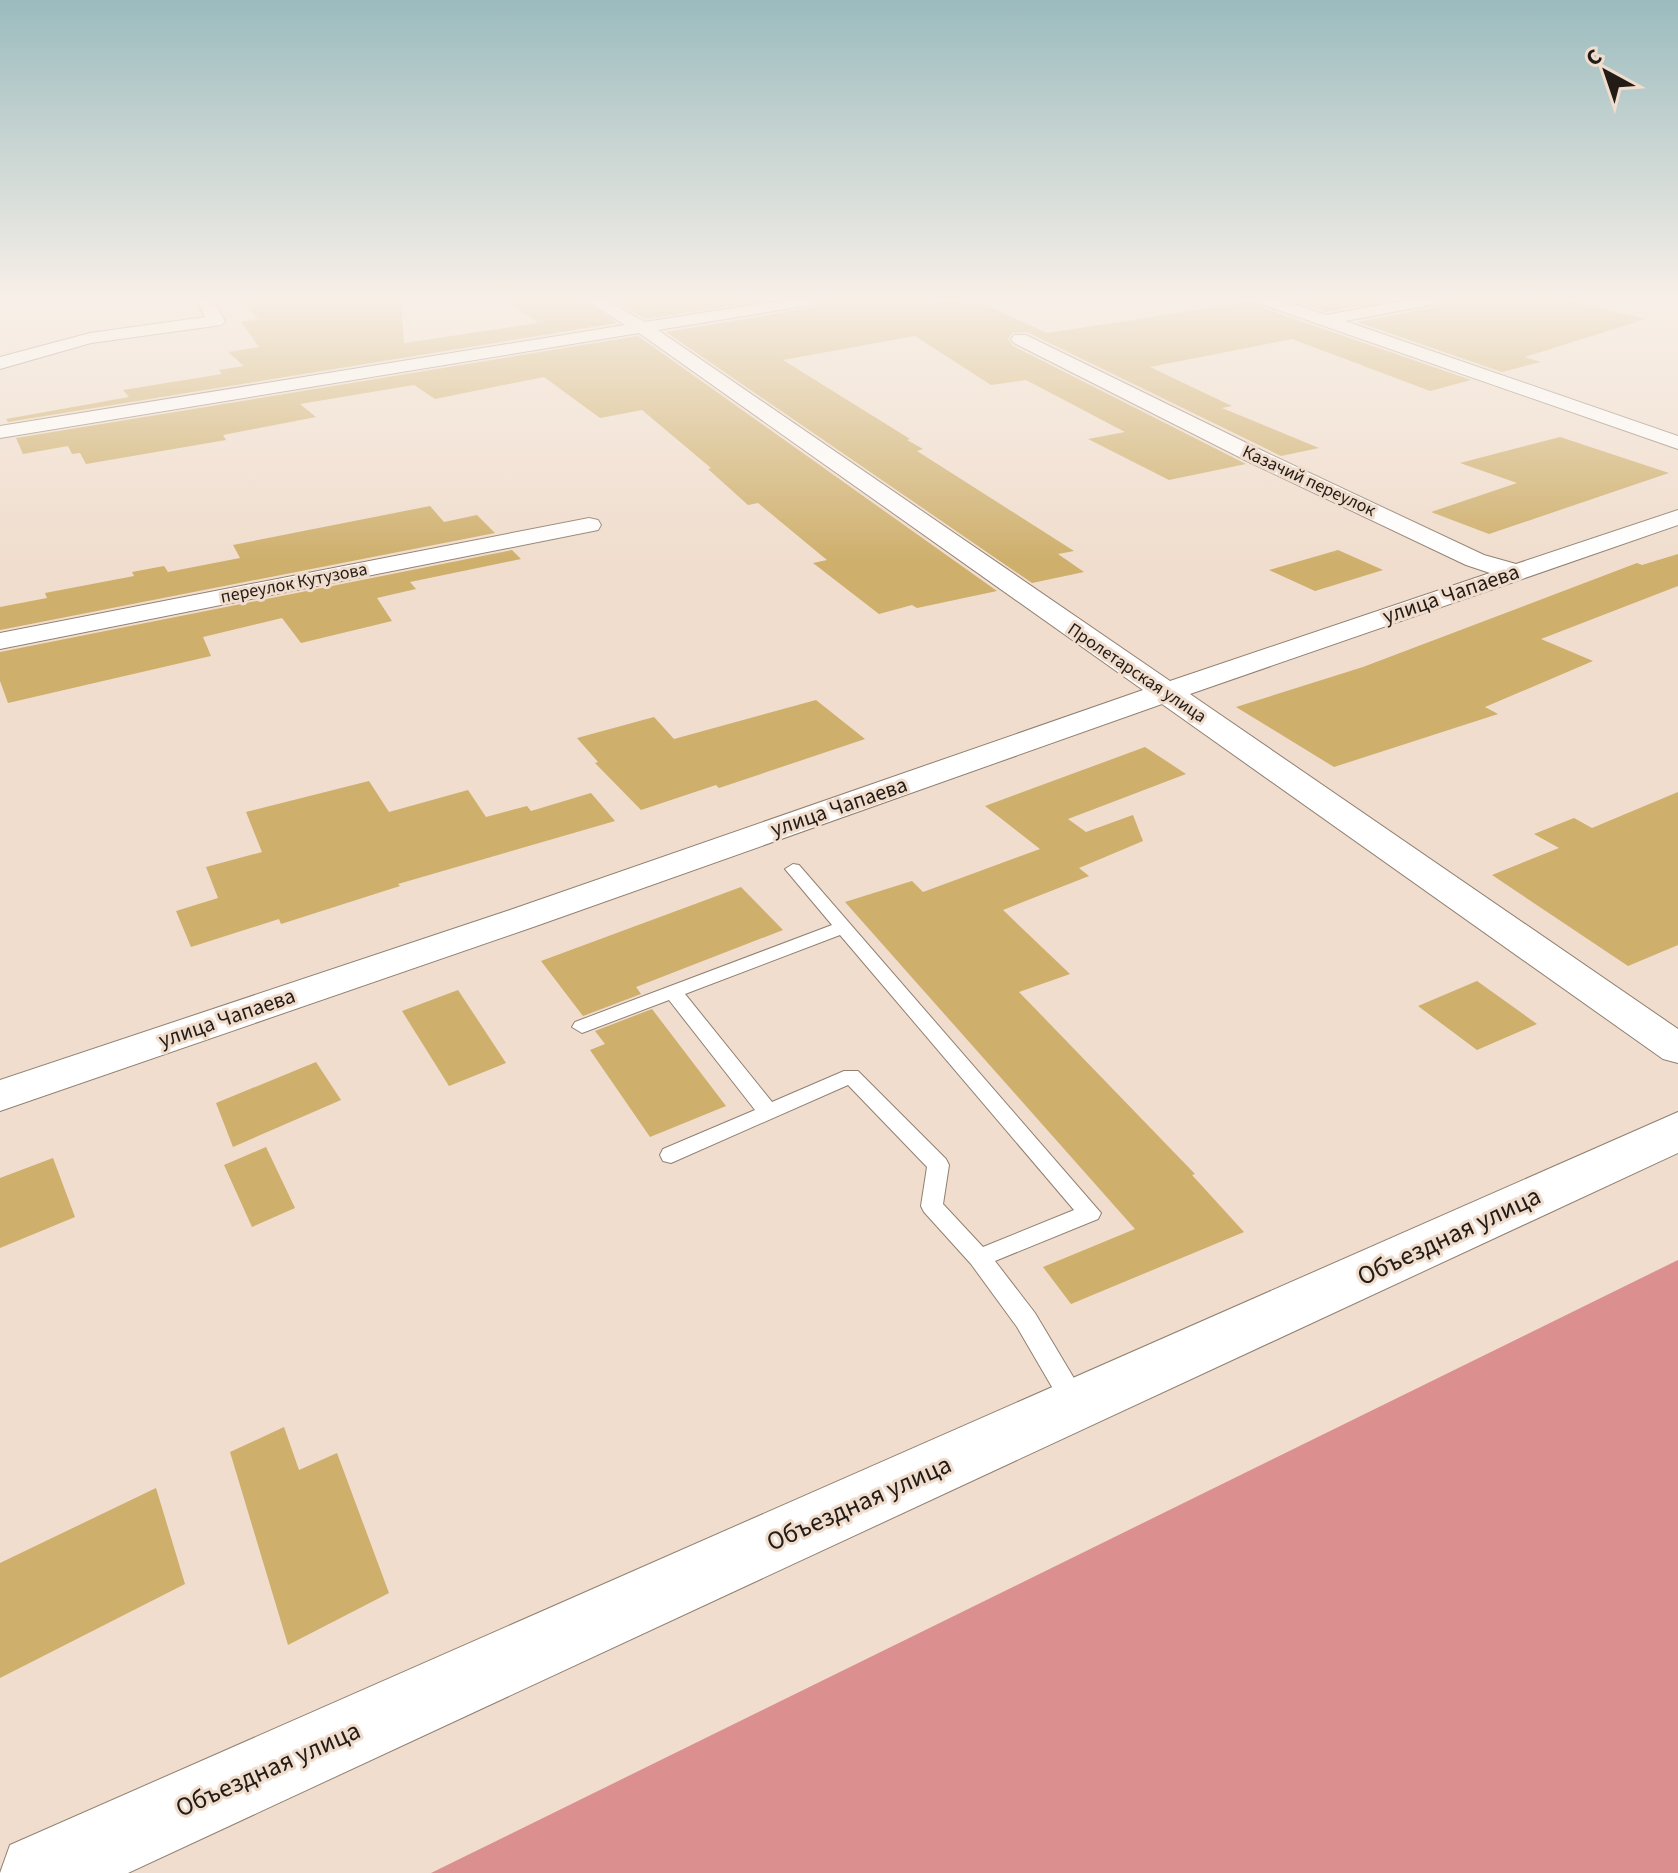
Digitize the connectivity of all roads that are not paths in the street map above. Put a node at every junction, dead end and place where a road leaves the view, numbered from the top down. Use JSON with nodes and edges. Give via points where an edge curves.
{"nodes":[{"id":1,"x":276,"y":387,"type":"edge"},
{"id":2,"x":728,"y":387,"type":"edge"},
{"id":3,"x":1120,"y":387,"type":"edge"},
{"id":4,"x":1517,"y":387,"type":"edge"},
{"id":5,"x":0,"y":432,"type":"edge"},
{"id":6,"x":1678,"y":443,"type":"edge"},
{"id":7,"x":1678,"y":517,"type":"edge"},
{"id":8,"x":589,"y":525,"type":"dead end"},
{"id":9,"x":1515,"y":572,"type":"junction"},
{"id":10,"x":0,"y":641,"type":"edge"},
{"id":11,"x":1164,"y":693,"type":"junction"},
{"id":12,"x":793,"y":869,"type":"dead end"},
{"id":13,"x":843,"y":927,"type":"junction"},
{"id":14,"x":673,"y":992,"type":"junction"},
{"id":15,"x":582,"y":1027,"type":"dead end"},
{"id":16,"x":1678,"y":1049,"type":"edge"},
{"id":17,"x":0,"y":1096,"type":"edge"},
{"id":18,"x":767,"y":1111,"type":"junction"},
{"id":19,"x":1678,"y":1131,"type":"edge"},
{"id":20,"x":671,"y":1155,"type":"dead end"},
{"id":21,"x":979,"y":1258,"type":"junction"},
{"id":22,"x":1076,"y":1405,"type":"junction"},
{"id":23,"x":38,"y":1873,"type":"edge"}],
"edges":[{"from":1,"to":5,"type":"street"},
{"from":2,"to":11,"type":"street","name":"Пролетарская улица"},
{"from":3,"to":9,"type":"street","name":"Казачий переулок","via":[[1448,547]]},
{"from":4,"to":6,"type":"street"},
{"from":7,"to":9,"type":"street","name":"улица Чапаева"},
{"from":8,"to":10,"type":"street","name":"переулок Кутузова"},
{"from":9,"to":11,"type":"street","name":"улица Чапаева"},
{"from":11,"to":16,"type":"street","name":"Пролетарская улица"},
{"from":11,"to":17,"type":"street","name":"улица Чапаева"},
{"from":12,"to":13,"type":"lane"},
{"from":13,"to":14,"type":"lane"},
{"from":13,"to":21,"type":"lane","via":[[1090,1213]]},
{"from":14,"to":15,"type":"lane"},
{"from":14,"to":18,"type":"lane"},
{"from":18,"to":20,"type":"lane"},
{"from":18,"to":21,"type":"lane","via":[[851,1076],[938,1165],[932,1206]]},
{"from":19,"to":22,"type":"street","name":"Объездная улица"},
{"from":21,"to":22,"type":"lane","via":[[1026,1320]]},
{"from":22,"to":23,"type":"street","name":"Объездная улица"}]}
